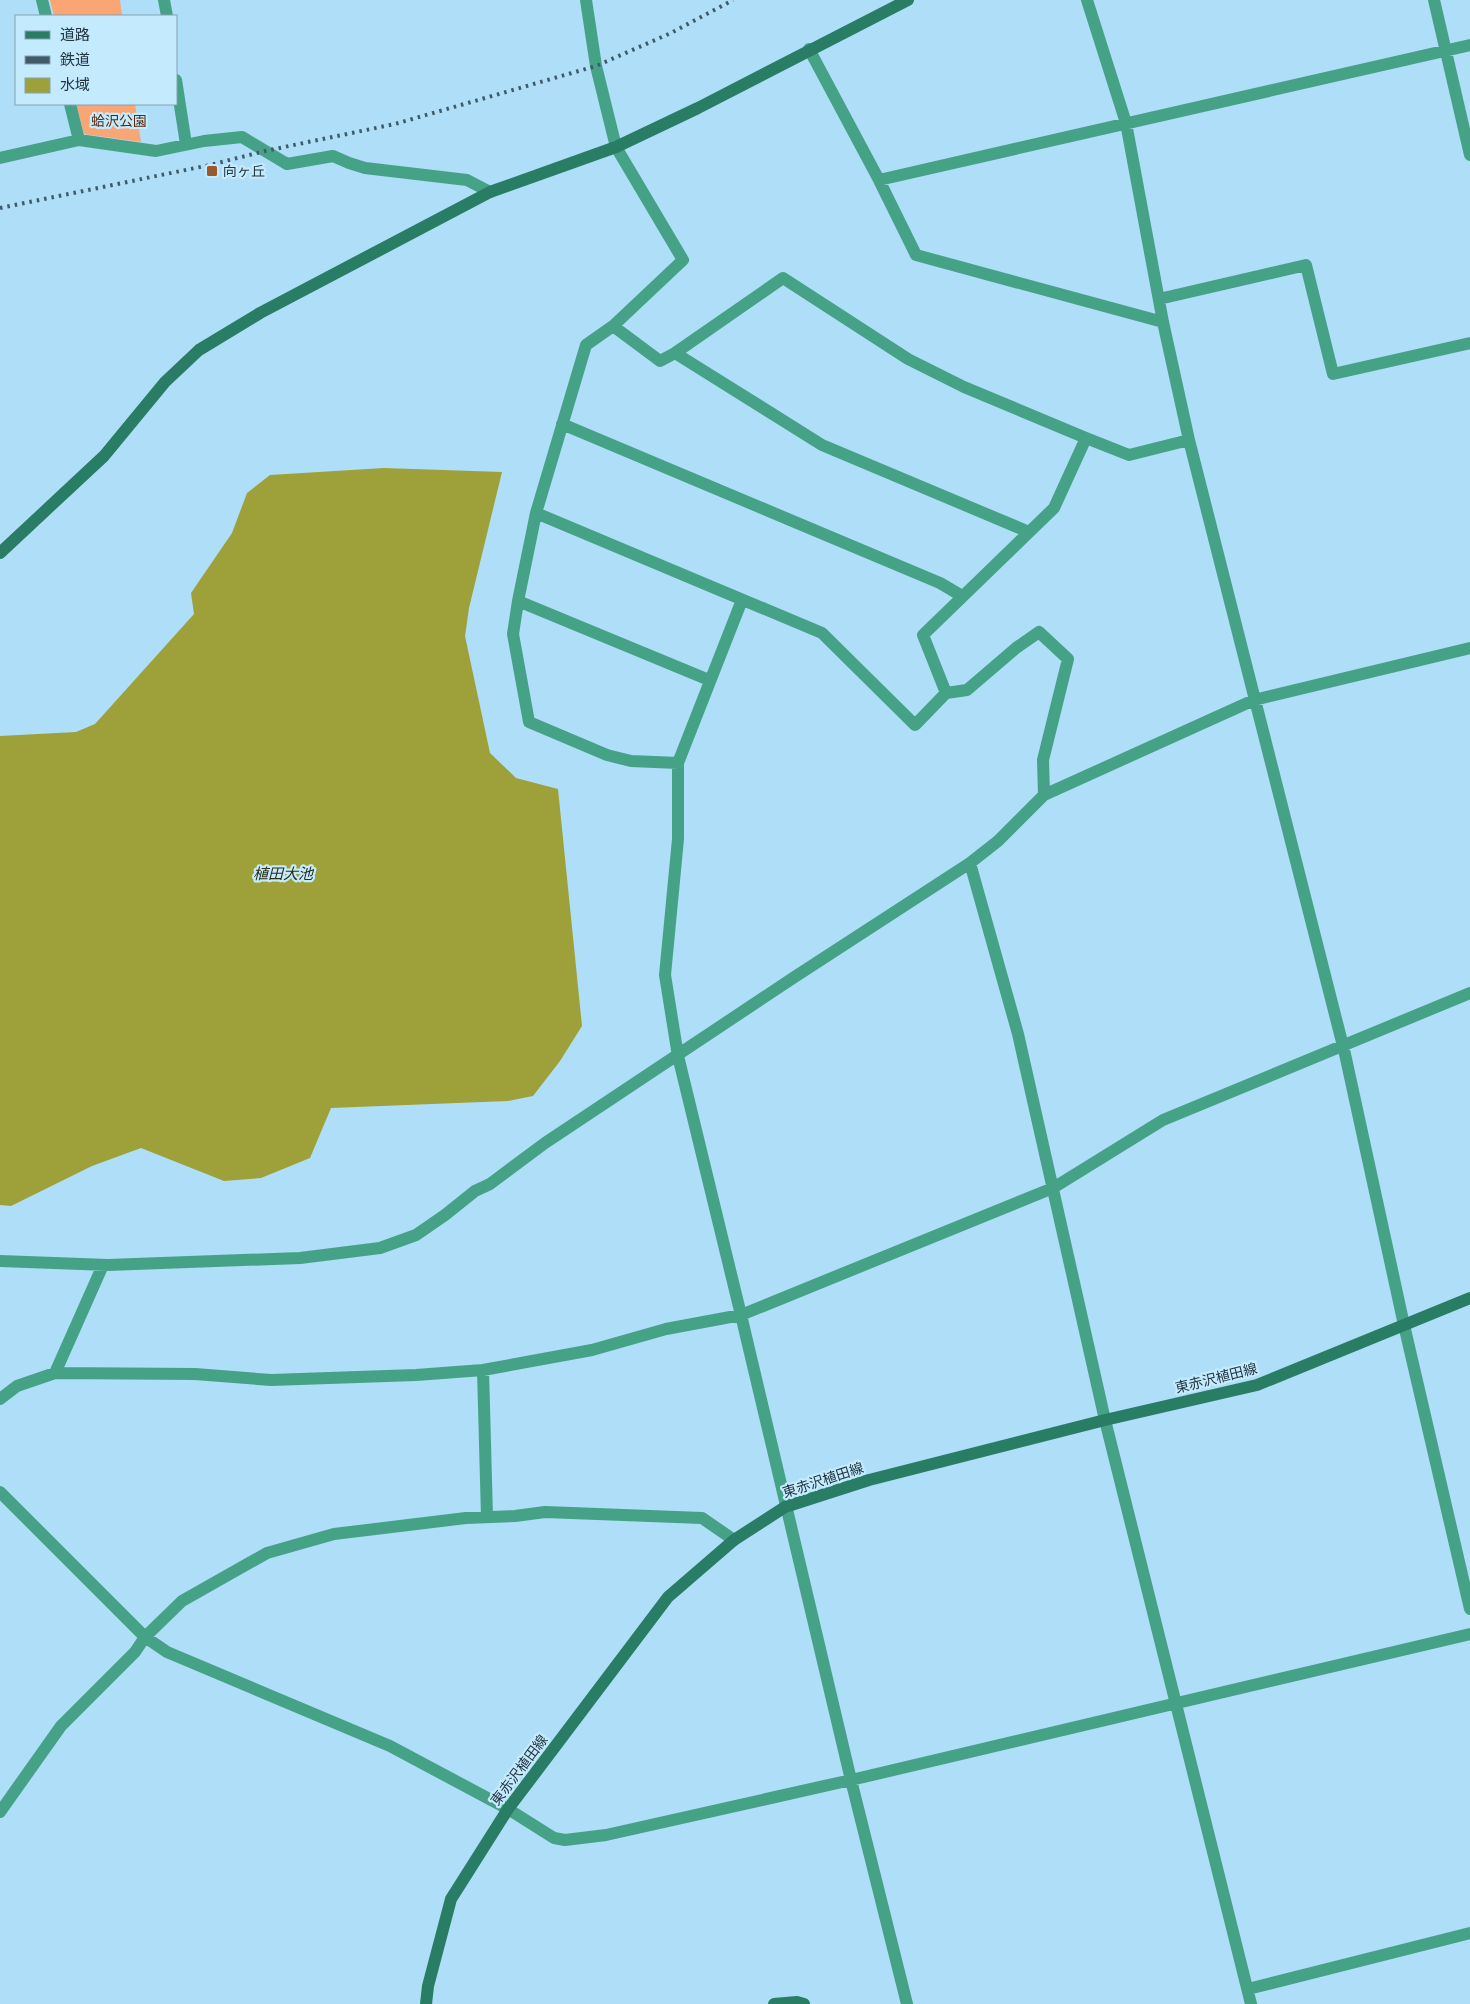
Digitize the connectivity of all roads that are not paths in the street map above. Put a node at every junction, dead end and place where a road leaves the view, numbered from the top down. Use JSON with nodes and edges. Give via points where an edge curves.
{"nodes":[{"id":1,"x":42,"y":0,"type":"edge"},
{"id":2,"x":164,"y":0,"type":"edge"},
{"id":3,"x":586,"y":0,"type":"edge"},
{"id":4,"x":908,"y":0,"type":"edge"},
{"id":5,"x":1087,"y":0,"type":"edge"},
{"id":6,"x":1434,"y":0,"type":"edge"},
{"id":7,"x":46,"y":15,"type":"edge"},
{"id":8,"x":167,"y":15,"type":"edge"},
{"id":9,"x":1470,"y":45,"type":"edge"},
{"id":10,"x":809,"y":49,"type":"junction"},
{"id":11,"x":1446,"y":50,"type":"junction"},
{"id":12,"x":178,"y":93,"type":"edge"},
{"id":13,"x":70,"y":105,"type":"edge"},
{"id":14,"x":1126,"y":122,"type":"junction"},
{"id":15,"x":79,"y":140,"type":"junction"},
{"id":16,"x":186,"y":144,"type":"junction"},
{"id":17,"x":616,"y":147,"type":"junction"},
{"id":18,"x":1470,"y":155,"type":"edge"},
{"id":19,"x":0,"y":158,"type":"edge"},
{"id":20,"x":879,"y":180,"type":"junction"},
{"id":21,"x":490,"y":192,"type":"junction"},
{"id":22,"x":1159,"y":299,"type":"junction"},
{"id":23,"x":1163,"y":322,"type":"junction"},
{"id":24,"x":613,"y":326,"type":"junction"},
{"id":25,"x":1470,"y":343,"type":"edge"},
{"id":26,"x":675,"y":353,"type":"junction"},
{"id":27,"x":562,"y":424,"type":"junction"},
{"id":28,"x":1086,"y":438,"type":"junction"},
{"id":29,"x":1189,"y":440,"type":"junction"},
{"id":30,"x":536,"y":513,"type":"junction"},
{"id":31,"x":1030,"y":532,"type":"junction"},
{"id":32,"x":0,"y":554,"type":"edge"},
{"id":33,"x":962,"y":596,"type":"junction"},
{"id":34,"x":742,"y":600,"type":"junction"},
{"id":35,"x":518,"y":601,"type":"junction"},
{"id":36,"x":1470,"y":648,"type":"edge"},
{"id":37,"x":709,"y":680,"type":"junction"},
{"id":38,"x":946,"y":693,"type":"junction"},
{"id":39,"x":1254,"y":700,"type":"junction"},
{"id":40,"x":678,"y":763,"type":"junction"},
{"id":41,"x":1044,"y":795,"type":"junction"},
{"id":42,"x":970,"y":863,"type":"junction"},
{"id":43,"x":1470,"y":993,"type":"edge"},
{"id":44,"x":1343,"y":1046,"type":"junction"},
{"id":45,"x":678,"y":1056,"type":"junction"},
{"id":46,"x":1053,"y":1188,"type":"junction"},
{"id":47,"x":0,"y":1261,"type":"edge"},
{"id":48,"x":103,"y":1265,"type":"junction"},
{"id":49,"x":1470,"y":1298,"type":"edge"},
{"id":50,"x":742,"y":1316,"type":"junction"},
{"id":51,"x":1404,"y":1325,"type":"junction"},
{"id":52,"x":483,"y":1370,"type":"junction"},
{"id":53,"x":55,"y":1373,"type":"junction"},
{"id":54,"x":0,"y":1399,"type":"edge"},
{"id":55,"x":1105,"y":1420,"type":"junction"},
{"id":56,"x":0,"y":1492,"type":"edge"},
{"id":57,"x":785,"y":1507,"type":"junction"},
{"id":58,"x":487,"y":1517,"type":"junction"},
{"id":59,"x":734,"y":1540,"type":"junction"},
{"id":60,"x":1470,"y":1609,"type":"edge"},
{"id":61,"x":1470,"y":1634,"type":"edge"},
{"id":62,"x":145,"y":1637,"type":"junction"},
{"id":63,"x":1175,"y":1702,"type":"junction"},
{"id":64,"x":851,"y":1780,"type":"junction"},
{"id":65,"x":508,"y":1809,"type":"junction"},
{"id":66,"x":0,"y":1812,"type":"edge"},
{"id":67,"x":1470,"y":1933,"type":"edge"},
{"id":68,"x":1248,"y":1988,"type":"junction"},
{"id":69,"x":426,"y":2004,"type":"edge"},
{"id":70,"x":774,"y":2004,"type":"edge"},
{"id":71,"x":804,"y":2004,"type":"edge"},
{"id":72,"x":908,"y":2004,"type":"edge"},
{"id":73,"x":1250,"y":2004,"type":"edge"}],
"edges":[{"from":1,"to":7,"type":"street"},
{"from":2,"to":8,"type":"street"},
{"from":3,"to":17,"type":"street","via":[[596,66]]},
{"from":4,"to":10,"type":"main road"},
{"from":5,"to":14,"type":"street"},
{"from":6,"to":11,"type":"street"},
{"from":9,"to":11,"type":"street"},
{"from":10,"to":17,"type":"main road"},
{"from":10,"to":20,"type":"street"},
{"from":11,"to":14,"type":"street"},
{"from":11,"to":18,"type":"street"},
{"from":12,"to":16,"type":"street"},
{"from":13,"to":15,"type":"street"},
{"from":14,"to":20,"type":"street"},
{"from":14,"to":22,"type":"street"},
{"from":15,"to":16,"type":"street","via":[[156,151]]},
{"from":15,"to":19,"type":"street"},
{"from":16,"to":21,"type":"street","via":[[242,137],[287,164],[333,156],[365,168],[467,180]]},
{"from":17,"to":21,"type":"main road"},
{"from":17,"to":24,"type":"street","via":[[683,260]]},
{"from":20,"to":23,"type":"street","via":[[916,255]]},
{"from":21,"to":32,"type":"main road","via":[[286,299],[199,350],[165,382],[104,456]]},
{"from":22,"to":23,"type":"street"},
{"from":22,"to":25,"type":"street","via":[[1306,265],[1333,374]]},
{"from":23,"to":29,"type":"street"},
{"from":24,"to":26,"type":"street","via":[[660,361]]},
{"from":24,"to":27,"type":"street","via":[[586,346]]},
{"from":26,"to":28,"type":"street","via":[[783,278],[908,359],[964,387]]},
{"from":26,"to":31,"type":"street","via":[[822,445]]},
{"from":27,"to":30,"type":"street"},
{"from":27,"to":33,"type":"street","via":[[931,579]]},
{"from":28,"to":29,"type":"street","via":[[1129,454]]},
{"from":28,"to":31,"type":"street","via":[[1054,508]]},
{"from":29,"to":39,"type":"street"},
{"from":30,"to":34,"type":"street"},
{"from":30,"to":35,"type":"street"},
{"from":31,"to":33,"type":"street"},
{"from":33,"to":38,"type":"street","via":[[924,635]]},
{"from":34,"to":37,"type":"street"},
{"from":34,"to":38,"type":"street","via":[[822,633],[915,725]]},
{"from":35,"to":37,"type":"street"},
{"from":35,"to":40,"type":"street","via":[[513,634],[529,722],[607,755],[631,761]]},
{"from":36,"to":39,"type":"street"},
{"from":37,"to":40,"type":"street"},
{"from":38,"to":41,"type":"street","via":[[967,690],[1039,632],[1068,659],[1043,760]]},
{"from":39,"to":41,"type":"street"},
{"from":39,"to":44,"type":"street"},
{"from":40,"to":45,"type":"street","via":[[678,839],[665,975]]},
{"from":41,"to":42,"type":"street","via":[[998,841]]},
{"from":42,"to":45,"type":"street"},
{"from":42,"to":46,"type":"street","via":[[1018,1034]]},
{"from":43,"to":44,"type":"street"},
{"from":44,"to":46,"type":"street","via":[[1163,1120]]},
{"from":44,"to":51,"type":"street"},
{"from":45,"to":48,"type":"street","via":[[553,1138],[416,1235],[380,1248],[300,1258]]},
{"from":45,"to":50,"type":"street"},
{"from":46,"to":50,"type":"street"},
{"from":46,"to":55,"type":"street"},
{"from":47,"to":48,"type":"street"},
{"from":48,"to":53,"type":"street"},
{"from":49,"to":51,"type":"main road","name":"東赤沢植田線"},
{"from":50,"to":52,"type":"street","via":[[666,1329],[592,1350]]},
{"from":50,"to":57,"type":"street"},
{"from":51,"to":55,"type":"main road","name":"東赤沢植田線","via":[[1257,1385]]},
{"from":51,"to":60,"type":"street"},
{"from":52,"to":53,"type":"street","via":[[271,1380],[195,1374]]},
{"from":52,"to":58,"type":"street"},
{"from":53,"to":54,"type":"street","via":[[18,1386]]},
{"from":55,"to":57,"type":"main road","name":"東赤沢植田線","via":[[868,1480]]},
{"from":55,"to":63,"type":"street"},
{"from":56,"to":62,"type":"street"},
{"from":57,"to":59,"type":"main road","name":"東赤沢植田線"},
{"from":57,"to":64,"type":"street"},
{"from":58,"to":59,"type":"street","via":[[545,1512],[702,1518]]},
{"from":58,"to":62,"type":"street","via":[[334,1534],[267,1553],[182,1600]]},
{"from":59,"to":65,"type":"main road","name":"東赤沢植田線","via":[[668,1596]]},
{"from":61,"to":63,"type":"street"},
{"from":62,"to":65,"type":"street","via":[[174,1655],[390,1746]]},
{"from":62,"to":66,"type":"street","via":[[61,1726]]},
{"from":63,"to":64,"type":"street"},
{"from":63,"to":68,"type":"street"},
{"from":64,"to":65,"type":"street","via":[[606,1835],[565,1840],[554,1838]]},
{"from":64,"to":72,"type":"street"},
{"from":65,"to":69,"type":"main road","name":"東赤沢植田線","via":[[451,1899]]},
{"from":67,"to":68,"type":"street"},
{"from":68,"to":73,"type":"street"},
{"from":70,"to":71,"type":"main road"}]}
